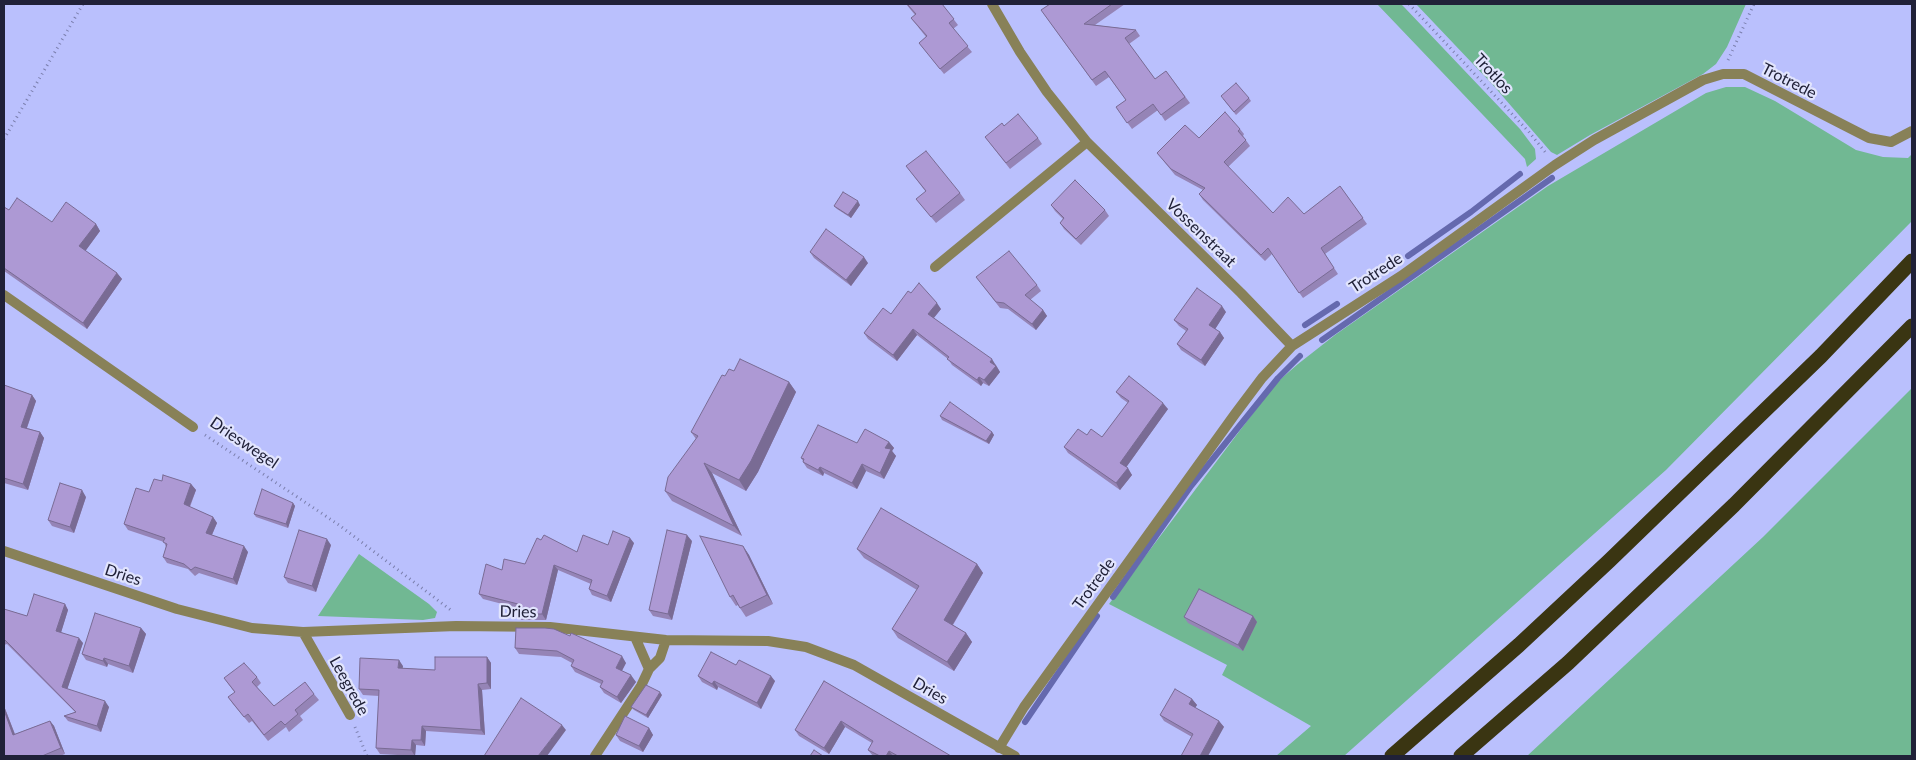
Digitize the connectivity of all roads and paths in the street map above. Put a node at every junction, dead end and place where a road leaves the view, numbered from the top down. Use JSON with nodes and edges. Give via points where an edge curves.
{"nodes":[{"id":1,"x":83,"y":4,"type":"edge"},
{"id":2,"x":992,"y":4,"type":"edge"},
{"id":3,"x":1409,"y":4,"type":"edge"},
{"id":4,"x":1754,"y":4,"type":"edge"},
{"id":5,"x":1723,"y":74,"type":"junction"},
{"id":6,"x":1912,"y":131,"type":"edge"},
{"id":7,"x":4,"y":139,"type":"edge"},
{"id":8,"x":1087,"y":142,"type":"junction"},
{"id":9,"x":1556,"y":165,"type":"junction"},
{"id":10,"x":1912,"y":261,"type":"edge"},
{"id":11,"x":935,"y":267,"type":"dead end"},
{"id":12,"x":4,"y":295,"type":"edge"},
{"id":13,"x":1912,"y":326,"type":"edge"},
{"id":14,"x":1292,"y":346,"type":"junction"},
{"id":15,"x":193,"y":427,"type":"joint"},
{"id":16,"x":4,"y":552,"type":"edge"},
{"id":17,"x":456,"y":626,"type":"junction"},
{"id":18,"x":303,"y":632,"type":"junction"},
{"id":19,"x":635,"y":637,"type":"junction"},
{"id":20,"x":666,"y":640,"type":"junction"},
{"id":21,"x":649,"y":669,"type":"junction"},
{"id":22,"x":350,"y":715,"type":"joint"},
{"id":23,"x":998,"y":748,"type":"junction"},
{"id":24,"x":367,"y":756,"type":"edge"},
{"id":25,"x":595,"y":756,"type":"edge"},
{"id":26,"x":1015,"y":756,"type":"edge"},
{"id":27,"x":1392,"y":756,"type":"edge"},
{"id":28,"x":1461,"y":756,"type":"edge"}],
"edges":[{"from":1,"to":7,"type":"path"},
{"from":2,"to":8,"type":"street","name":"Vossenstraat","via":[[1047,92]]},
{"from":3,"to":9,"type":"path","name":"Trotlos"},
{"from":4,"to":5,"type":"path"},
{"from":5,"to":6,"type":"street","name":"Trotrede","via":[[1744,74],[1869,138],[1891,142]]},
{"from":5,"to":9,"type":"street","name":"Trotrede","via":[[1703,80],[1594,140]]},
{"from":8,"to":11,"type":"street"},
{"from":8,"to":14,"type":"street","name":"Vossenstraat"},
{"from":9,"to":14,"type":"street","name":"Trotrede","via":[[1401,276]]},
{"from":10,"to":27,"type":"highway","via":[[1821,356],[1609,561]]},
{"from":12,"to":15,"type":"street","name":"Drieswegel"},
{"from":13,"to":28,"type":"highway","via":[[1727,512],[1568,663]]},
{"from":14,"to":23,"type":"street","name":"Trotrede","via":[[1235,414],[1024,707]]},
{"from":15,"to":17,"type":"path","name":"Drieswegel","via":[[339,525],[451,609]]},
{"from":16,"to":18,"type":"street","name":"Dries","via":[[177,609],[252,628]]},
{"from":17,"to":18,"type":"street","name":"Dries"},
{"from":17,"to":19,"type":"street","name":"Dries","via":[[550,628]]},
{"from":18,"to":22,"type":"street","name":"Leegrede"},
{"from":19,"to":20,"type":"street","name":"Dries"},
{"from":19,"to":21,"type":"street"},
{"from":20,"to":21,"type":"street","via":[[660,658]]},
{"from":20,"to":23,"type":"street","name":"Dries","via":[[768,641],[820,651],[854,665]]},
{"from":21,"to":25,"type":"street"},
{"from":22,"to":24,"type":"path","name":"Leegrede"},
{"from":23,"to":26,"type":"street","name":"Dries"}]}
